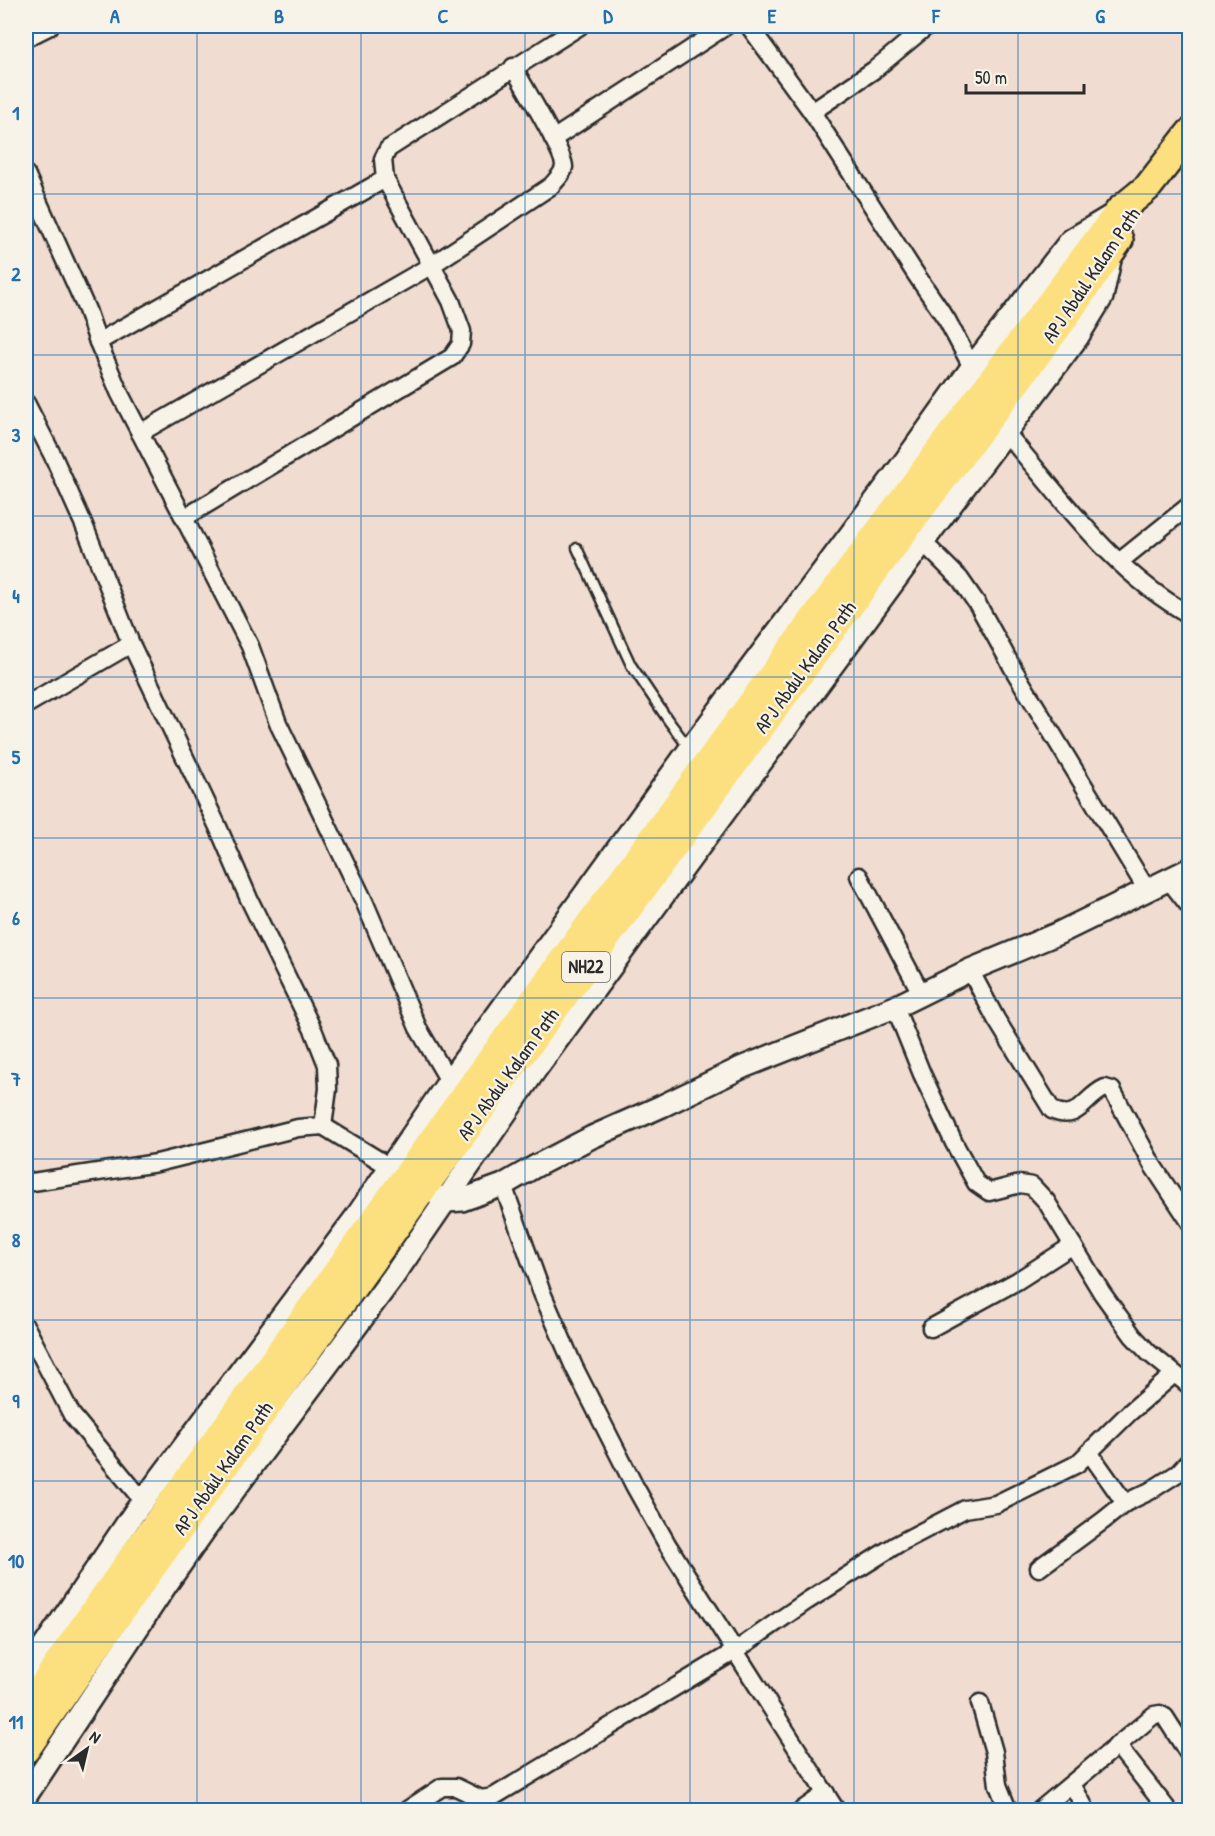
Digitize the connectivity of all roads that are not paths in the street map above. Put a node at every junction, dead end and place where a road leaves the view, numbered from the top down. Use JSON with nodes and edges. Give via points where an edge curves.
{"nodes":[{"id":1,"x":50,"y":26,"type":"edge"},
{"id":2,"x":580,"y":26,"type":"edge"},
{"id":3,"x":726,"y":26,"type":"edge"},
{"id":4,"x":749,"y":26,"type":"edge"},
{"id":5,"x":927,"y":26,"type":"edge"},
{"id":6,"x":26,"y":38,"type":"edge"},
{"id":7,"x":513,"y":67,"type":"junction"},
{"id":8,"x":812,"y":112,"type":"junction"},
{"id":9,"x":1190,"y":132,"type":"edge"},
{"id":10,"x":553,"y":139,"type":"junction"},
{"id":11,"x":26,"y":174,"type":"edge"},
{"id":12,"x":385,"y":179,"type":"junction"},
{"id":13,"x":1148,"y":187,"type":"junction"},
{"id":14,"x":1112,"y":251,"type":"junction"},
{"id":15,"x":432,"y":265,"type":"junction"},
{"id":16,"x":98,"y":342,"type":"junction"},
{"id":17,"x":989,"y":383,"type":"junction"},
{"id":18,"x":26,"y":403,"type":"edge"},
{"id":19,"x":140,"y":433,"type":"junction"},
{"id":20,"x":1005,"y":433,"type":"junction"},
{"id":21,"x":930,"y":461,"type":"junction"},
{"id":22,"x":1190,"y":505,"type":"edge"},
{"id":23,"x":184,"y":518,"type":"junction"},
{"id":24,"x":923,"y":542,"type":"junction"},
{"id":25,"x":577,"y":548,"type":"dead end"},
{"id":26,"x":1119,"y":562,"type":"junction"},
{"id":27,"x":1190,"y":615,"type":"edge"},
{"id":28,"x":131,"y":644,"type":"junction"},
{"id":29,"x":26,"y":705,"type":"edge"},
{"id":30,"x":690,"y":749,"type":"junction"},
{"id":31,"x":1190,"y":869,"type":"edge"},
{"id":32,"x":859,"y":876,"type":"dead end"},
{"id":33,"x":1169,"y":880,"type":"junction"},
{"id":34,"x":1147,"y":890,"type":"junction"},
{"id":35,"x":1190,"y":907,"type":"edge"},
{"id":36,"x":970,"y":970,"type":"junction"},
{"id":37,"x":921,"y":993,"type":"junction"},
{"id":38,"x":896,"y":1006,"type":"junction"},
{"id":39,"x":449,"y":1081,"type":"junction"},
{"id":40,"x":323,"y":1125,"type":"junction"},
{"id":41,"x":26,"y":1182,"type":"edge"},
{"id":42,"x":416,"y":1184,"type":"junction"},
{"id":43,"x":503,"y":1185,"type":"junction"},
{"id":44,"x":1188,"y":1216,"type":"edge"},
{"id":45,"x":1072,"y":1245,"type":"junction"},
{"id":46,"x":26,"y":1327,"type":"edge"},
{"id":47,"x":930,"y":1328,"type":"dead end"},
{"id":48,"x":1174,"y":1374,"type":"junction"},
{"id":49,"x":1190,"y":1386,"type":"edge"},
{"id":50,"x":1089,"y":1452,"type":"junction"},
{"id":51,"x":1190,"y":1460,"type":"edge"},
{"id":52,"x":143,"y":1501,"type":"junction"},
{"id":53,"x":1125,"y":1503,"type":"junction"},
{"id":54,"x":1039,"y":1568,"type":"dead end"},
{"id":55,"x":735,"y":1651,"type":"junction"},
{"id":56,"x":26,"y":1673,"type":"edge"},
{"id":57,"x":980,"y":1703,"type":"dead end"},
{"id":58,"x":26,"y":1710,"type":"edge"},
{"id":59,"x":1117,"y":1745,"type":"junction"},
{"id":60,"x":26,"y":1749,"type":"edge"},
{"id":61,"x":1190,"y":1756,"type":"edge"},
{"id":62,"x":1072,"y":1784,"type":"junction"},
{"id":63,"x":826,"y":1793,"type":"junction"},
{"id":64,"x":26,"y":1796,"type":"edge"},
{"id":65,"x":407,"y":1810,"type":"edge"},
{"id":66,"x":802,"y":1810,"type":"edge"},
{"id":67,"x":836,"y":1810,"type":"edge"},
{"id":68,"x":1008,"y":1810,"type":"edge"},
{"id":69,"x":1040,"y":1810,"type":"edge"},
{"id":70,"x":1086,"y":1810,"type":"edge"},
{"id":71,"x":1168,"y":1810,"type":"edge"}],
"edges":[{"from":1,"to":6,"type":"street"},
{"from":2,"to":7,"type":"street"},
{"from":3,"to":10,"type":"street"},
{"from":4,"to":8,"type":"street"},
{"from":5,"to":8,"type":"street","via":[[874,70]]},
{"from":7,"to":10,"type":"street"},
{"from":7,"to":12,"type":"street","via":[[388,149],[383,159]]},
{"from":8,"to":17,"type":"street"},
{"from":9,"to":13,"type":"highway","number":"NH22"},
{"from":10,"to":15,"type":"street","via":[[564,165],[551,186]]},
{"from":11,"to":16,"type":"street"},
{"from":12,"to":15,"type":"street"},
{"from":12,"to":16,"type":"street"},
{"from":13,"to":14,"type":"highway","name":"APJ Abdul Kalam Path","number":"NH22"},
{"from":13,"to":17,"type":"highway","name":"APJ Abdul Kalam Path","number":"NH22","via":[[1120,210]]},
{"from":14,"to":17,"type":"highway","name":"APJ Abdul Kalam Path","number":"NH22"},
{"from":14,"to":20,"type":"street","number":"NH22","via":[[1102,297],[1077,338]]},
{"from":15,"to":19,"type":"street"},
{"from":15,"to":23,"type":"street","via":[[462,331],[461,344],[452,357]]},
{"from":16,"to":19,"type":"street"},
{"from":17,"to":21,"type":"highway","name":"APJ Abdul Kalam Path","number":"NH22"},
{"from":17,"to":21,"type":"street","number":"NH22"},
{"from":18,"to":28,"type":"street","via":[[84,525]]},
{"from":19,"to":23,"type":"street"},
{"from":20,"to":24,"type":"street","number":"NH22"},
{"from":20,"to":26,"type":"street"},
{"from":21,"to":30,"type":"street","number":"NH22"},
{"from":21,"to":42,"type":"highway","name":"APJ Abdul Kalam Path","number":"NH22"},
{"from":22,"to":26,"type":"street"},
{"from":23,"to":39,"type":"street","via":[[250,646],[278,723],[364,901],[418,1028]]},
{"from":24,"to":34,"type":"street","via":[[960,579],[978,605]]},
{"from":24,"to":42,"type":"street","number":"NH22","via":[[536,1069]]},
{"from":25,"to":30,"type":"lane","via":[[631,665]]},
{"from":26,"to":27,"type":"street"},
{"from":28,"to":29,"type":"street"},
{"from":28,"to":40,"type":"street","via":[[314,1032],[327,1065]]},
{"from":30,"to":39,"type":"street","number":"NH22"},
{"from":31,"to":33,"type":"street"},
{"from":32,"to":37,"type":"street"},
{"from":33,"to":34,"type":"street"},
{"from":33,"to":35,"type":"street"},
{"from":34,"to":36,"type":"street"},
{"from":36,"to":37,"type":"street"},
{"from":36,"to":44,"type":"street","via":[[1052,1110],[1062,1115],[1074,1113],[1096,1091],[1112,1090],[1153,1166]]},
{"from":37,"to":38,"type":"street"},
{"from":38,"to":43,"type":"street","via":[[743,1067],[592,1137]]},
{"from":38,"to":45,"type":"street","via":[[926,1084],[976,1183],[989,1192],[1020,1184],[1032,1186],[1046,1201]]},
{"from":39,"to":42,"type":"street","number":"NH22"},
{"from":40,"to":41,"type":"street","via":[[157,1163]]},
{"from":40,"to":42,"type":"street"},
{"from":42,"to":43,"type":"street","via":[[462,1200]]},
{"from":42,"to":52,"type":"street","number":"NH22","via":[[356,1217]]},
{"from":42,"to":58,"type":"highway","name":"APJ Abdul Kalam Path","number":"NH22","via":[[112,1586]]},
{"from":42,"to":60,"type":"highway","name":"APJ Abdul Kalam Path","number":"NH22"},
{"from":42,"to":64,"type":"street","number":"NH22","via":[[386,1286],[206,1528]]},
{"from":43,"to":55,"type":"street","via":[[574,1367],[652,1520]]},
{"from":45,"to":47,"type":"street","via":[[1017,1281]]},
{"from":45,"to":48,"type":"street","via":[[1133,1336]]},
{"from":46,"to":52,"type":"street","via":[[72,1415]]},
{"from":48,"to":49,"type":"street"},
{"from":48,"to":50,"type":"street"},
{"from":50,"to":53,"type":"street"},
{"from":50,"to":55,"type":"street","via":[[1077,1464],[1018,1494],[996,1504],[965,1509],[896,1545]]},
{"from":51,"to":53,"type":"street","via":[[1178,1473]]},
{"from":52,"to":56,"type":"street","number":"NH22"},
{"from":53,"to":54,"type":"street"},
{"from":55,"to":63,"type":"street"},
{"from":55,"to":65,"type":"street","via":[[493,1797],[480,1799],[456,1787],[442,1787]]},
{"from":57,"to":68,"type":"street","via":[[994,1752],[998,1785]]},
{"from":59,"to":61,"type":"street","via":[[1160,1714],[1171,1724]]},
{"from":59,"to":62,"type":"street"},
{"from":59,"to":71,"type":"street"},
{"from":62,"to":69,"type":"street"},
{"from":62,"to":70,"type":"street"},
{"from":63,"to":66,"type":"street"},
{"from":63,"to":67,"type":"street"}]}
